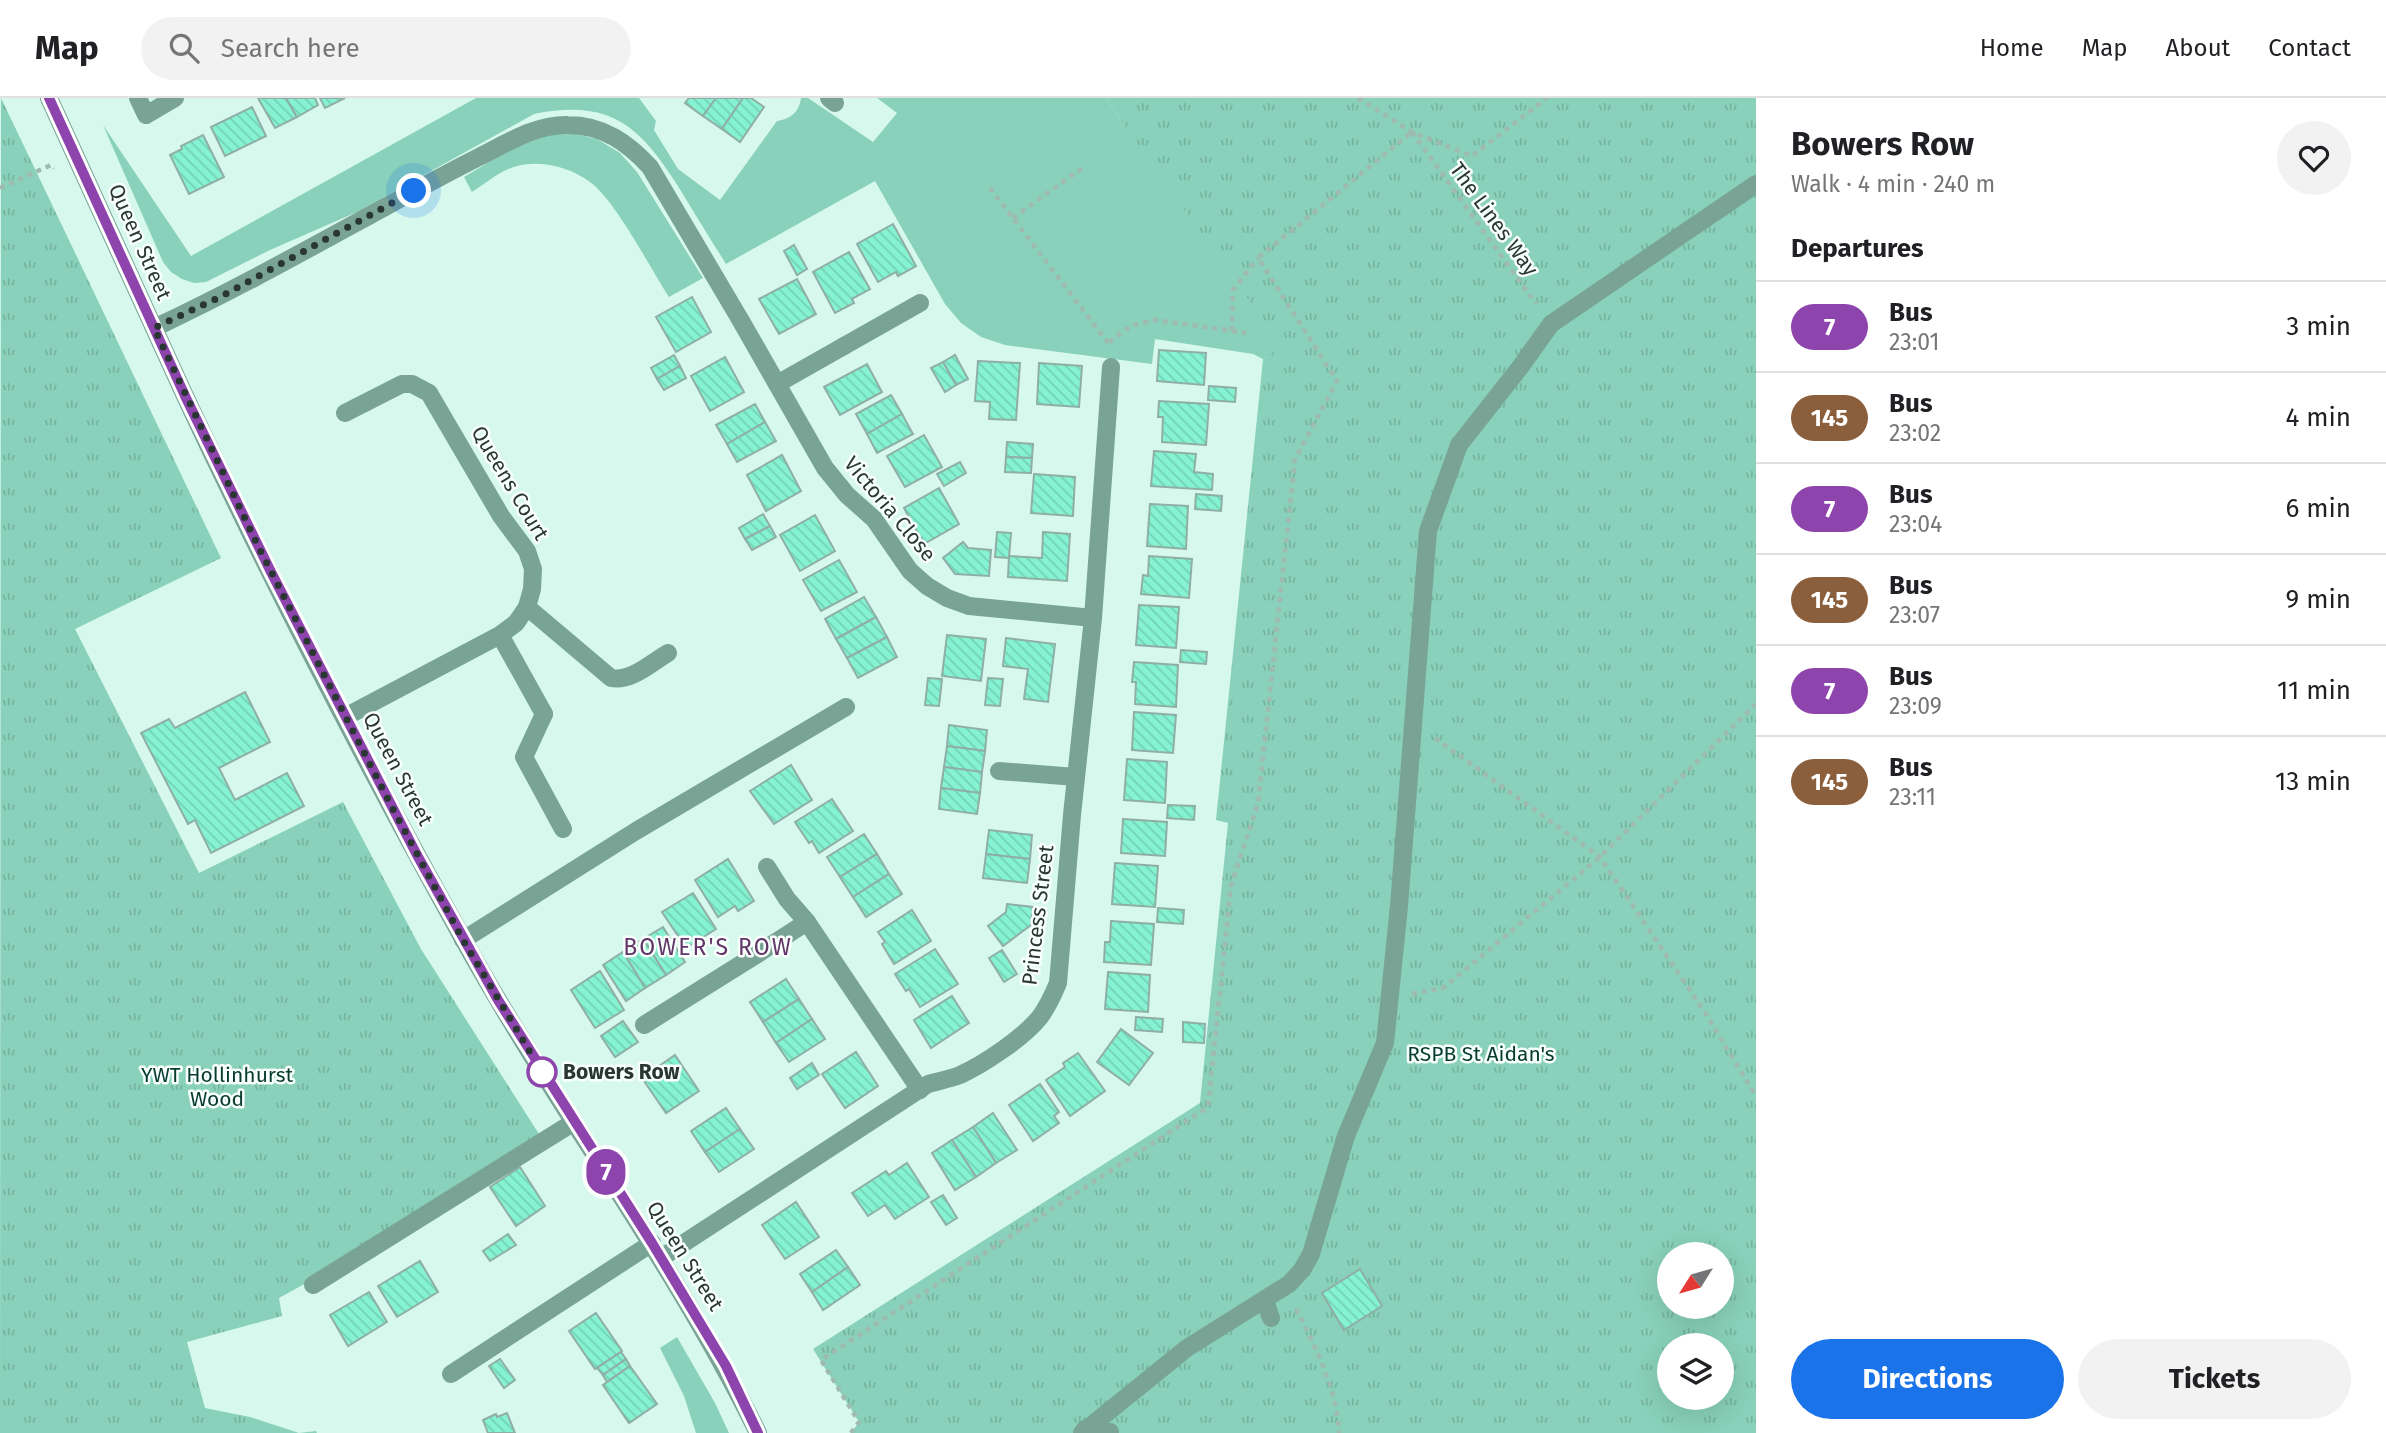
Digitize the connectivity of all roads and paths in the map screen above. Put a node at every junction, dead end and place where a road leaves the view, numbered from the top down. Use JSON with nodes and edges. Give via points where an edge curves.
{"nodes":[{"id":1,"x":49,"y":98,"type":"edge"},
{"id":2,"x":138,"y":98,"type":"edge"},
{"id":3,"x":175,"y":98,"type":"edge"},
{"id":4,"x":1358,"y":98,"type":"edge"},
{"id":5,"x":1547,"y":98,"type":"edge"},
{"id":6,"x":1412,"y":132,"type":"junction"},
{"id":7,"x":1082,"y":168,"type":"dead end"},
{"id":8,"x":56,"y":177,"type":"dead end"},
{"id":9,"x":1756,"y":184,"type":"edge"},
{"id":10,"x":0,"y":188,"type":"edge"},
{"id":11,"x":990,"y":188,"type":"dead end"},
{"id":12,"x":1013,"y":218,"type":"junction"},
{"id":13,"x":1258,"y":258,"type":"junction"},
{"id":14,"x":920,"y":303,"type":"dead end"},
{"id":15,"x":1551,"y":324,"type":"junction"},
{"id":16,"x":154,"y":328,"type":"junction"},
{"id":17,"x":1231,"y":331,"type":"junction"},
{"id":18,"x":1245,"y":333,"type":"dead end"},
{"id":19,"x":1108,"y":343,"type":"junction"},
{"id":20,"x":1111,"y":367,"type":"joint"},
{"id":21,"x":777,"y":384,"type":"junction"},
{"id":22,"x":345,"y":413,"type":"dead end"},
{"id":23,"x":527,"y":607,"type":"junction"},
{"id":24,"x":1093,"y":618,"type":"junction"},
{"id":25,"x":500,"y":635,"type":"junction"},
{"id":26,"x":668,"y":653,"type":"dead end"},
{"id":27,"x":1756,"y":705,"type":"edge"},
{"id":28,"x":846,"y":707,"type":"dead end"},
{"id":29,"x":345,"y":718,"type":"junction"},
{"id":30,"x":1413,"y":722,"type":"junction"},
{"id":31,"x":999,"y":771,"type":"dead end"},
{"id":32,"x":1076,"y":777,"type":"junction"},
{"id":33,"x":564,"y":829,"type":"dead end"},
{"id":34,"x":1600,"y":857,"type":"junction"},
{"id":35,"x":767,"y":867,"type":"dead end"},
{"id":36,"x":807,"y":922,"type":"junction"},
{"id":37,"x":463,"y":940,"type":"junction"},
{"id":38,"x":1389,"y":998,"type":"junction"},
{"id":39,"x":644,"y":1026,"type":"dead end"},
{"id":40,"x":920,"y":1090,"type":"junction"},
{"id":41,"x":1756,"y":1096,"type":"edge"},
{"id":42,"x":574,"y":1122,"type":"junction"},
{"id":43,"x":657,"y":1250,"type":"junction"},
{"id":44,"x":313,"y":1285,"type":"dead end"},
{"id":45,"x":1283,"y":1288,"type":"junction"},
{"id":46,"x":451,"y":1374,"type":"dead end"},
{"id":47,"x":1084,"y":1431,"type":"edge"},
{"id":48,"x":1110,"y":1432,"type":"edge"},
{"id":49,"x":758,"y":1433,"type":"edge"},
{"id":50,"x":851,"y":1433,"type":"edge"},
{"id":51,"x":1339,"y":1433,"type":"edge"}],
"edges":[{"from":1,"to":16,"type":"street","name":"Queen Street"},
{"from":2,"to":3,"type":"street","via":[[146,115]]},
{"from":4,"to":6,"type":"path"},
{"from":5,"to":6,"type":"path","via":[[1472,156]]},
{"from":6,"to":13,"type":"path"},
{"from":6,"to":15,"type":"path","name":"The Lines Way"},
{"from":7,"to":12,"type":"path"},
{"from":8,"to":10,"type":"path","via":[[51,165]]},
{"from":9,"to":15,"type":"street"},
{"from":11,"to":12,"type":"path"},
{"from":12,"to":19,"type":"path"},
{"from":13,"to":17,"type":"path","via":[[1233,290]]},
{"from":13,"to":50,"type":"path","via":[[1336,381],[1295,459],[1258,803],[1231,886],[1208,1107],[821,1360],[859,1422]]},
{"from":14,"to":21,"type":"street"},
{"from":15,"to":30,"type":"street","via":[[1459,445],[1428,531]]},
{"from":16,"to":21,"type":"street","name":"Victoria Close","via":[[520,136],[543,128],[591,127],[634,149],[650,167]]},
{"from":16,"to":29,"type":"street","name":"Queen Street"},
{"from":17,"to":18,"type":"path"},
{"from":17,"to":19,"type":"path","via":[[1156,320],[1132,325]]},
{"from":19,"to":20,"type":"path"},
{"from":20,"to":24,"type":"street","name":"Princess Street"},
{"from":21,"to":24,"type":"street","name":"Victoria Close","via":[[825,468],[874,519],[910,571],[928,586],[969,606]]},
{"from":22,"to":23,"type":"street","name":"Queens Court","via":[[402,384],[429,393],[501,516],[527,551],[533,589]]},
{"from":23,"to":25,"type":"street"},
{"from":23,"to":26,"type":"street","via":[[611,678],[631,676]]},
{"from":24,"to":32,"type":"street","name":"Princess Street"},
{"from":25,"to":29,"type":"street"},
{"from":25,"to":33,"type":"street","via":[[544,714],[524,757]]},
{"from":27,"to":34,"type":"path"},
{"from":28,"to":37,"type":"street"},
{"from":29,"to":37,"type":"street","name":"Queen Street"},
{"from":30,"to":34,"type":"path"},
{"from":30,"to":38,"type":"street"},
{"from":31,"to":32,"type":"street"},
{"from":32,"to":40,"type":"street","name":"Princess Street","via":[[1058,983],[1050,1001],[1025,1032],[993,1055],[960,1075]]},
{"from":34,"to":38,"type":"path","via":[[1443,988]]},
{"from":34,"to":41,"type":"path"},
{"from":35,"to":36,"type":"street"},
{"from":36,"to":39,"type":"street"},
{"from":36,"to":40,"type":"street"},
{"from":37,"to":42,"type":"street","name":"Queen Street"},
{"from":38,"to":45,"type":"street","via":[[1385,1044],[1346,1136],[1311,1254]]},
{"from":40,"to":43,"type":"street","name":"Princess Street"},
{"from":42,"to":43,"type":"street","name":"Queen Street"},
{"from":42,"to":44,"type":"street"},
{"from":43,"to":46,"type":"street","name":"Princess Street"},
{"from":43,"to":49,"type":"street","name":"Queen Street","via":[[726,1366]]},
{"from":45,"to":47,"type":"street","via":[[1268,1309],[1187,1349]]},
{"from":45,"to":51,"type":"path","via":[[1318,1353],[1338,1411]]},
{"from":47,"to":48,"type":"street"}]}
